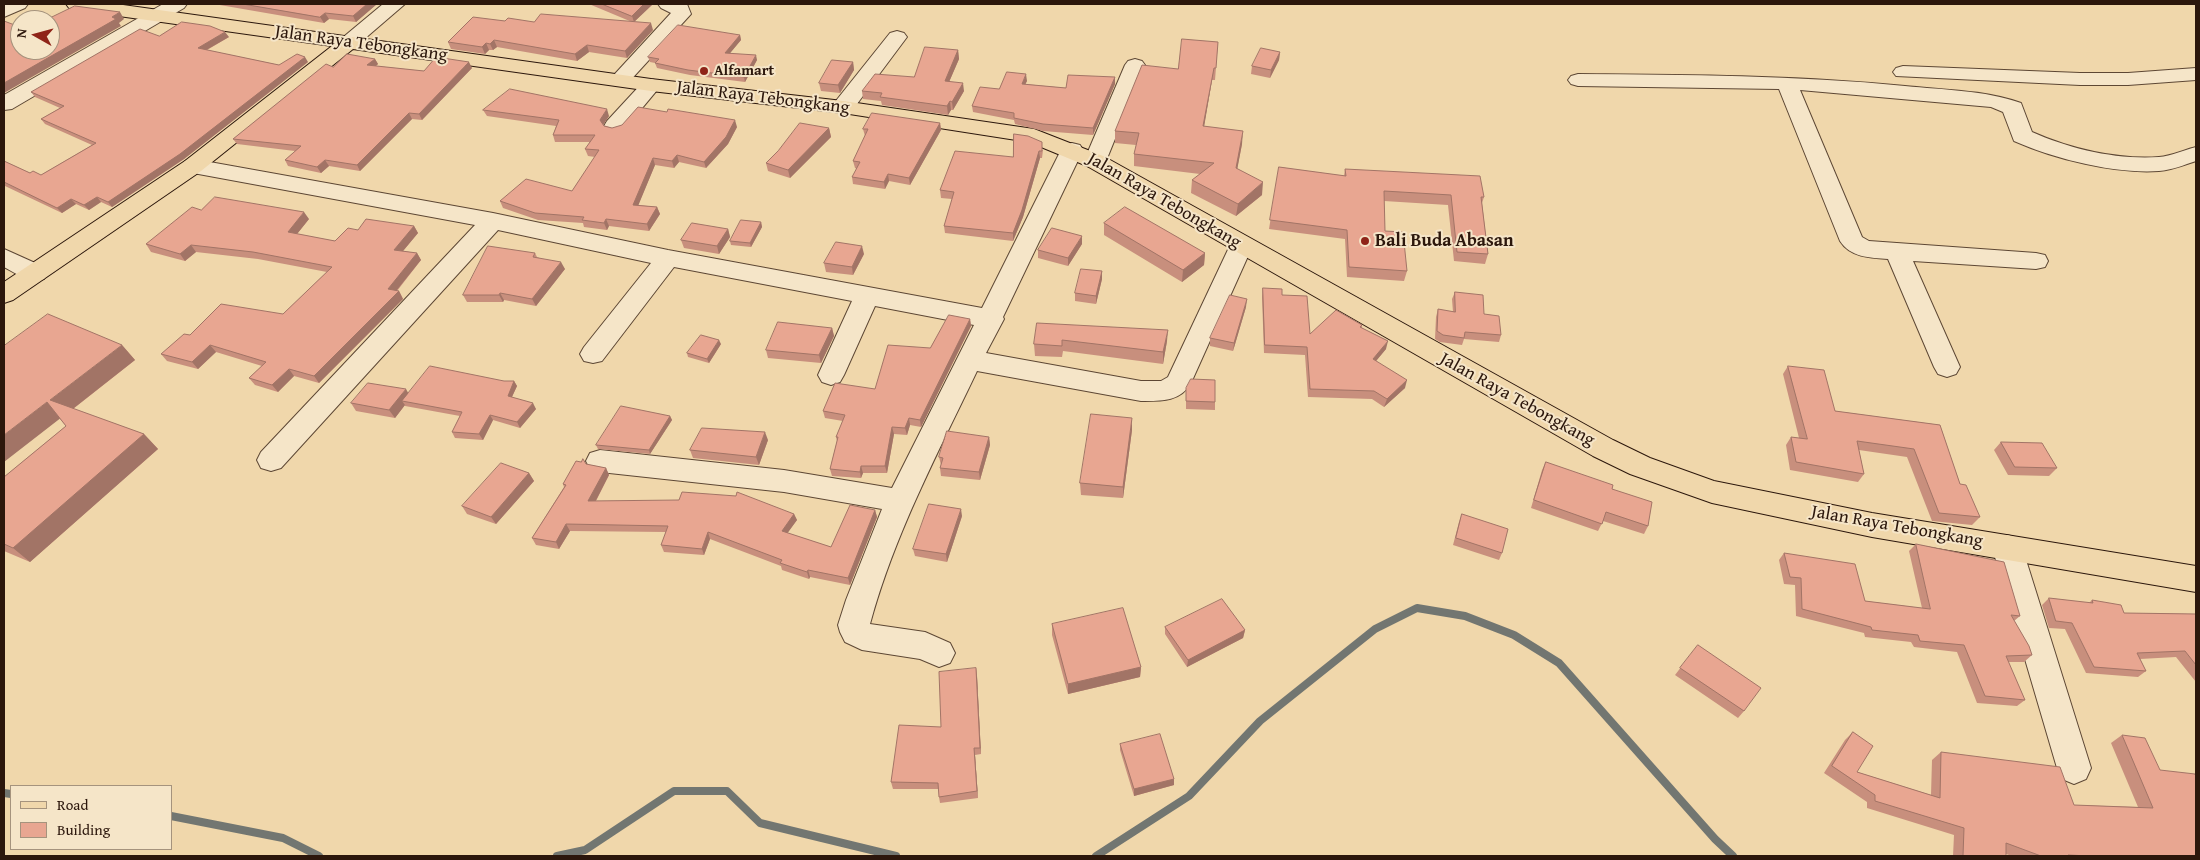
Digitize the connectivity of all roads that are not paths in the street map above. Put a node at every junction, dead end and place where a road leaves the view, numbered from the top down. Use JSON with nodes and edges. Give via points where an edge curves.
{"nodes":[{"id":1,"x":18,"y":4,"type":"edge"},
{"id":2,"x":76,"y":4,"type":"edge"},
{"id":3,"x":396,"y":4,"type":"edge"},
{"id":4,"x":668,"y":4,"type":"edge"},
{"id":5,"x":169,"y":9,"type":"edge"},
{"id":6,"x":4,"y":11,"type":"edge"},
{"id":7,"x":897,"y":37,"type":"dead end"},
{"id":8,"x":348,"y":43,"type":"junction"},
{"id":9,"x":1135,"y":65,"type":"dead end"},
{"id":10,"x":1903,"y":72,"type":"dead end"},
{"id":11,"x":2196,"y":74,"type":"edge"},
{"id":12,"x":620,"y":80,"type":"junction"},
{"id":13,"x":1578,"y":80,"type":"dead end"},
{"id":14,"x":1787,"y":82,"type":"junction"},
{"id":15,"x":651,"y":85,"type":"junction"},
{"id":16,"x":4,"y":104,"type":"edge"},
{"id":17,"x":843,"y":107,"type":"junction"},
{"id":18,"x":615,"y":126,"type":"edge"},
{"id":19,"x":1072,"y":150,"type":"junction"},
{"id":20,"x":2196,"y":154,"type":"edge"},
{"id":21,"x":1095,"y":160,"type":"junction"},
{"id":22,"x":193,"y":166,"type":"junction"},
{"id":23,"x":493,"y":221,"type":"junction"},
{"id":24,"x":1241,"y":245,"type":"junction"},
{"id":25,"x":1897,"y":252,"type":"junction"},
{"id":26,"x":4,"y":257,"type":"edge"},
{"id":27,"x":668,"y":258,"type":"junction"},
{"id":28,"x":2036,"y":261,"type":"dead end"},
{"id":29,"x":35,"y":273,"type":"junction"},
{"id":30,"x":4,"y":294,"type":"edge"},
{"id":31,"x":867,"y":296,"type":"junction"},
{"id":32,"x":991,"y":319,"type":"junction"},
{"id":33,"x":593,"y":354,"type":"dead end"},
{"id":34,"x":971,"y":360,"type":"junction"},
{"id":35,"x":1948,"y":366,"type":"dead end"},
{"id":36,"x":831,"y":375,"type":"dead end"},
{"id":37,"x":271,"y":460,"type":"dead end"},
{"id":38,"x":600,"y":461,"type":"dead end"},
{"id":39,"x":900,"y":501,"type":"junction"},
{"id":40,"x":2007,"y":547,"type":"junction"},
{"id":41,"x":2196,"y":579,"type":"edge"},
{"id":42,"x":939,"y":653,"type":"dead end"},
{"id":43,"x":2074,"y":768,"type":"dead end"}],
"edges":[{"from":1,"to":6,"type":"street"},
{"from":2,"to":5,"type":"main road","name":"Jalan Raya Tebongkang"},
{"from":3,"to":8,"type":"street"},
{"from":4,"to":12,"type":"street","via":[[680,8],[682,14]]},
{"from":5,"to":8,"type":"main road","name":"Jalan Raya Tebongkang"},
{"from":5,"to":16,"type":"street"},
{"from":7,"to":17,"type":"street"},
{"from":8,"to":12,"type":"main road","name":"Jalan Raya Tebongkang"},
{"from":8,"to":22,"type":"main road"},
{"from":9,"to":21,"type":"street"},
{"from":10,"to":11,"type":"street","via":[[2080,79]]},
{"from":12,"to":15,"type":"main road","name":"Jalan Raya Tebongkang"},
{"from":13,"to":14,"type":"street"},
{"from":14,"to":20,"type":"street","via":[[2004,104],[2013,108],[2022,136],[2029,140],[2114,160],[2157,164]]},
{"from":14,"to":25,"type":"street","via":[[1852,241],[1870,250]]},
{"from":15,"to":17,"type":"main road","name":"Jalan Raya Tebongkang"},
{"from":15,"to":18,"type":"street"},
{"from":17,"to":19,"type":"main road","name":"Jalan Raya Tebongkang","via":[[1034,136]]},
{"from":19,"to":21,"type":"main road","name":"Jalan Raya Tebongkang"},
{"from":19,"to":32,"type":"street"},
{"from":21,"to":24,"type":"main road","name":"Jalan Raya Tebongkang"},
{"from":22,"to":23,"type":"street"},
{"from":22,"to":29,"type":"main road"},
{"from":23,"to":27,"type":"street"},
{"from":23,"to":37,"type":"street"},
{"from":24,"to":34,"type":"street","via":[[1178,383],[1166,391],[1141,391]]},
{"from":24,"to":40,"type":"main road","name":"Jalan Raya Tebongkang","via":[[1603,448],[1672,479],[1712,492],[1872,525]]},
{"from":25,"to":28,"type":"street"},
{"from":25,"to":35,"type":"street"},
{"from":26,"to":29,"type":"street"},
{"from":27,"to":31,"type":"street"},
{"from":27,"to":33,"type":"street"},
{"from":29,"to":30,"type":"main road"},
{"from":31,"to":32,"type":"street"},
{"from":31,"to":36,"type":"street"},
{"from":32,"to":34,"type":"street"},
{"from":34,"to":39,"type":"street"},
{"from":38,"to":39,"type":"street","via":[[784,481]]},
{"from":39,"to":42,"type":"street","via":[[857,613],[856,632],[862,636],[925,646]]},
{"from":40,"to":41,"type":"main road","name":"Jalan Raya Tebongkang"},
{"from":40,"to":43,"type":"street"}]}
